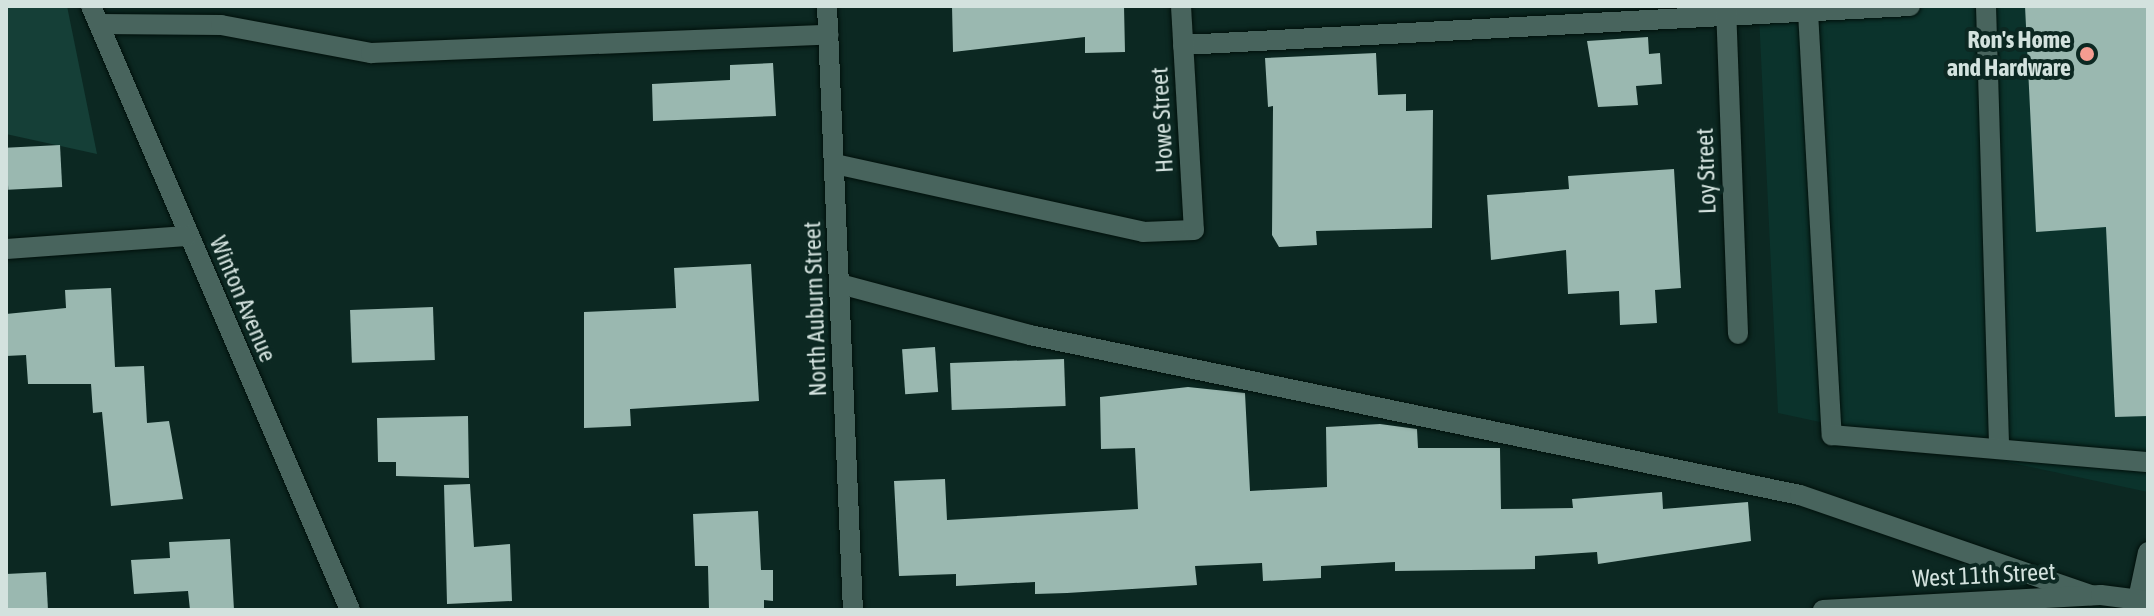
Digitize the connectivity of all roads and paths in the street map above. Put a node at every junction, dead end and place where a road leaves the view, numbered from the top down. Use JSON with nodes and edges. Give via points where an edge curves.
{"nodes":[{"id":1,"x":827,"y":6,"type":"edge"},
{"id":2,"x":1181,"y":6,"type":"edge"},
{"id":3,"x":1910,"y":6,"type":"edge"},
{"id":4,"x":1986,"y":6,"type":"edge"},
{"id":5,"x":1727,"y":10,"type":"edge"},
{"id":6,"x":1808,"y":12,"type":"junction"},
{"id":7,"x":95,"y":15,"type":"edge"},
{"id":8,"x":829,"y":35,"type":"junction"},
{"id":9,"x":1183,"y":45,"type":"junction"},
{"id":10,"x":835,"y":164,"type":"junction"},
{"id":11,"x":187,"y":236,"type":"junction"},
{"id":12,"x":6,"y":249,"type":"edge"},
{"id":13,"x":840,"y":284,"type":"junction"},
{"id":14,"x":1738,"y":334,"type":"dead end"},
{"id":15,"x":1999,"y":449,"type":"junction"},
{"id":16,"x":2148,"y":462,"type":"edge"},
{"id":17,"x":2148,"y":552,"type":"edge"},
{"id":18,"x":2091,"y":595,"type":"junction"},
{"id":19,"x":2143,"y":600,"type":"edge"},
{"id":20,"x":2010,"y":605,"type":"edge"},
{"id":21,"x":350,"y":610,"type":"edge"},
{"id":22,"x":853,"y":610,"type":"edge"},
{"id":23,"x":1823,"y":610,"type":"edge"}],
"edges":[{"from":1,"to":8,"type":"street","name":"North Auburn Street"},
{"from":2,"to":9,"type":"street","name":"Howe Street"},
{"from":3,"to":6,"type":"street"},
{"from":4,"to":15,"type":"street"},
{"from":5,"to":6,"type":"street"},
{"from":5,"to":9,"type":"street"},
{"from":5,"to":14,"type":"street","name":"Loy Street"},
{"from":6,"to":15,"type":"street","via":[[1832,435]]},
{"from":7,"to":8,"type":"street","via":[[221,25],[371,53]]},
{"from":7,"to":11,"type":"street","name":"Winton Avenue"},
{"from":8,"to":10,"type":"street","name":"North Auburn Street"},
{"from":9,"to":10,"type":"street","name":"Howe Street","via":[[1194,230],[1143,232]]},
{"from":10,"to":13,"type":"street","name":"North Auburn Street"},
{"from":11,"to":12,"type":"street"},
{"from":11,"to":21,"type":"street","name":"Winton Avenue"},
{"from":13,"to":18,"type":"street","via":[[1030,335],[1800,495]]},
{"from":13,"to":22,"type":"street","name":"North Auburn Street"},
{"from":15,"to":16,"type":"street"},
{"from":17,"to":19,"type":"street"},
{"from":18,"to":19,"type":"street","name":"West 11th Street"},
{"from":18,"to":20,"type":"street","name":"West 11th Street"},
{"from":20,"to":23,"type":"street","name":"West 11th Street"}]}
